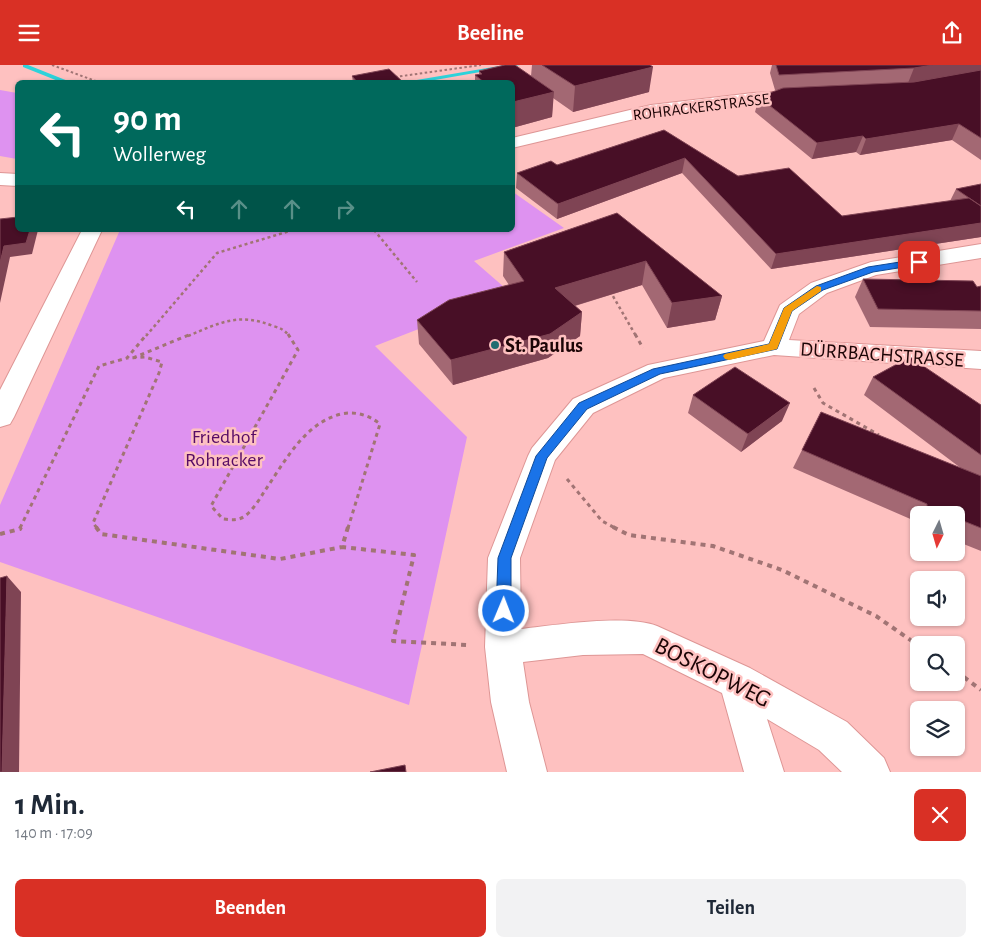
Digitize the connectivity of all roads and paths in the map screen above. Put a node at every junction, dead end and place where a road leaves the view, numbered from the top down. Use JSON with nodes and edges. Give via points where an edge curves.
{"nodes":[{"id":1,"x":52,"y":65,"type":"edge"},
{"id":2,"x":481,"y":65,"type":"edge"},
{"id":3,"x":390,"y":78,"type":"edge"},
{"id":4,"x":93,"y":80,"type":"edge"},
{"id":5,"x":816,"y":95,"type":"edge"},
{"id":6,"x":564,"y":116,"type":"dead end"},
{"id":7,"x":579,"y":126,"type":"junction"},
{"id":8,"x":515,"y":142,"type":"edge"},
{"id":9,"x":0,"y":179,"type":"edge"},
{"id":10,"x":15,"y":181,"type":"edge"},
{"id":11,"x":91,"y":232,"type":"edge"},
{"id":12,"x":286,"y":232,"type":"edge"},
{"id":13,"x":376,"y":232,"type":"edge"},
{"id":14,"x":981,"y":251,"type":"edge"},
{"id":15,"x":417,"y":282,"type":"dead end"},
{"id":16,"x":606,"y":284,"type":"edge"},
{"id":17,"x":774,"y":347,"type":"junction"},
{"id":18,"x":127,"y":358,"type":"junction"},
{"id":19,"x":133,"y":358,"type":"junction"},
{"id":20,"x":981,"y":360,"type":"edge"},
{"id":21,"x":657,"y":371,"type":"junction"},
{"id":22,"x":814,"y":388,"type":"dead end"},
{"id":23,"x":0,"y":417,"type":"edge"},
{"id":24,"x":884,"y":438,"type":"edge"},
{"id":25,"x":542,"y":456,"type":"junction"},
{"id":26,"x":0,"y":534,"type":"edge"},
{"id":27,"x":342,"y":547,"type":"junction"},
{"id":28,"x":910,"y":639,"type":"edge"},
{"id":29,"x":503,"y":647,"type":"junction"},
{"id":30,"x":965,"y":678,"type":"edge"},
{"id":31,"x":737,"y":681,"type":"junction"},
{"id":32,"x":981,"y":690,"type":"edge"},
{"id":33,"x":527,"y":772,"type":"edge"},
{"id":34,"x":764,"y":772,"type":"edge"},
{"id":35,"x":870,"y":772,"type":"edge"}],
"edges":[{"from":1,"to":4,"type":"path"},
{"from":2,"to":3,"type":"path"},
{"from":5,"to":7,"type":"street","name":"ROHRACKERSTRASSE","via":[[753,98],[650,110]]},
{"from":6,"to":7,"type":"street"},
{"from":7,"to":8,"type":"street","name":"ROHRACKERSTRASSE"},
{"from":9,"to":10,"type":"street"},
{"from":11,"to":23,"type":"street"},
{"from":12,"to":18,"type":"path","via":[[217,253]]},
{"from":13,"to":15,"type":"path"},
{"from":14,"to":17,"type":"street","via":[[872,269],[820,288],[788,310]]},
{"from":16,"to":21,"type":"path"},
{"from":17,"to":20,"type":"street","name":"DÜRRBACHSTRASSE"},
{"from":17,"to":21,"type":"street","name":"DÜRRBACHSTRASSE"},
{"from":18,"to":19,"type":"path"},
{"from":18,"to":26,"type":"path","via":[[99,366],[20,529]]},
{"from":19,"to":27,"type":"path","via":[[145,357],[162,362],[94,523],[102,534],[280,559]]},
{"from":19,"to":27,"type":"path","via":[[226,320],[258,320],[286,331],[298,350],[211,506],[224,519],[239,519],[252,509],[297,443],[325,419],[338,414],[371,416],[380,424]]},
{"from":21,"to":25,"type":"street","name":"DÜRRBACHSTRASSE","via":[[583,406]]},
{"from":22,"to":24,"type":"path","via":[[824,403]]},
{"from":25,"to":28,"type":"path","via":[[560,470],[602,521],[629,535],[714,546],[782,570],[876,616]]},
{"from":25,"to":29,"type":"street","name":"DÜRRBACHSTRASSE","via":[[504,558]]},
{"from":27,"to":29,"type":"path","via":[[414,555],[393,641]]},
{"from":29,"to":31,"type":"street","name":"BOSKOPWEG","via":[[583,639],[645,638]]},
{"from":29,"to":33,"type":"street","name":"DÜRRBACHSTRASSE","via":[[510,703]]},
{"from":30,"to":32,"type":"path"},
{"from":31,"to":34,"type":"street"},
{"from":31,"to":35,"type":"street","name":"BOSKOPWEG","via":[[833,736]]}]}
